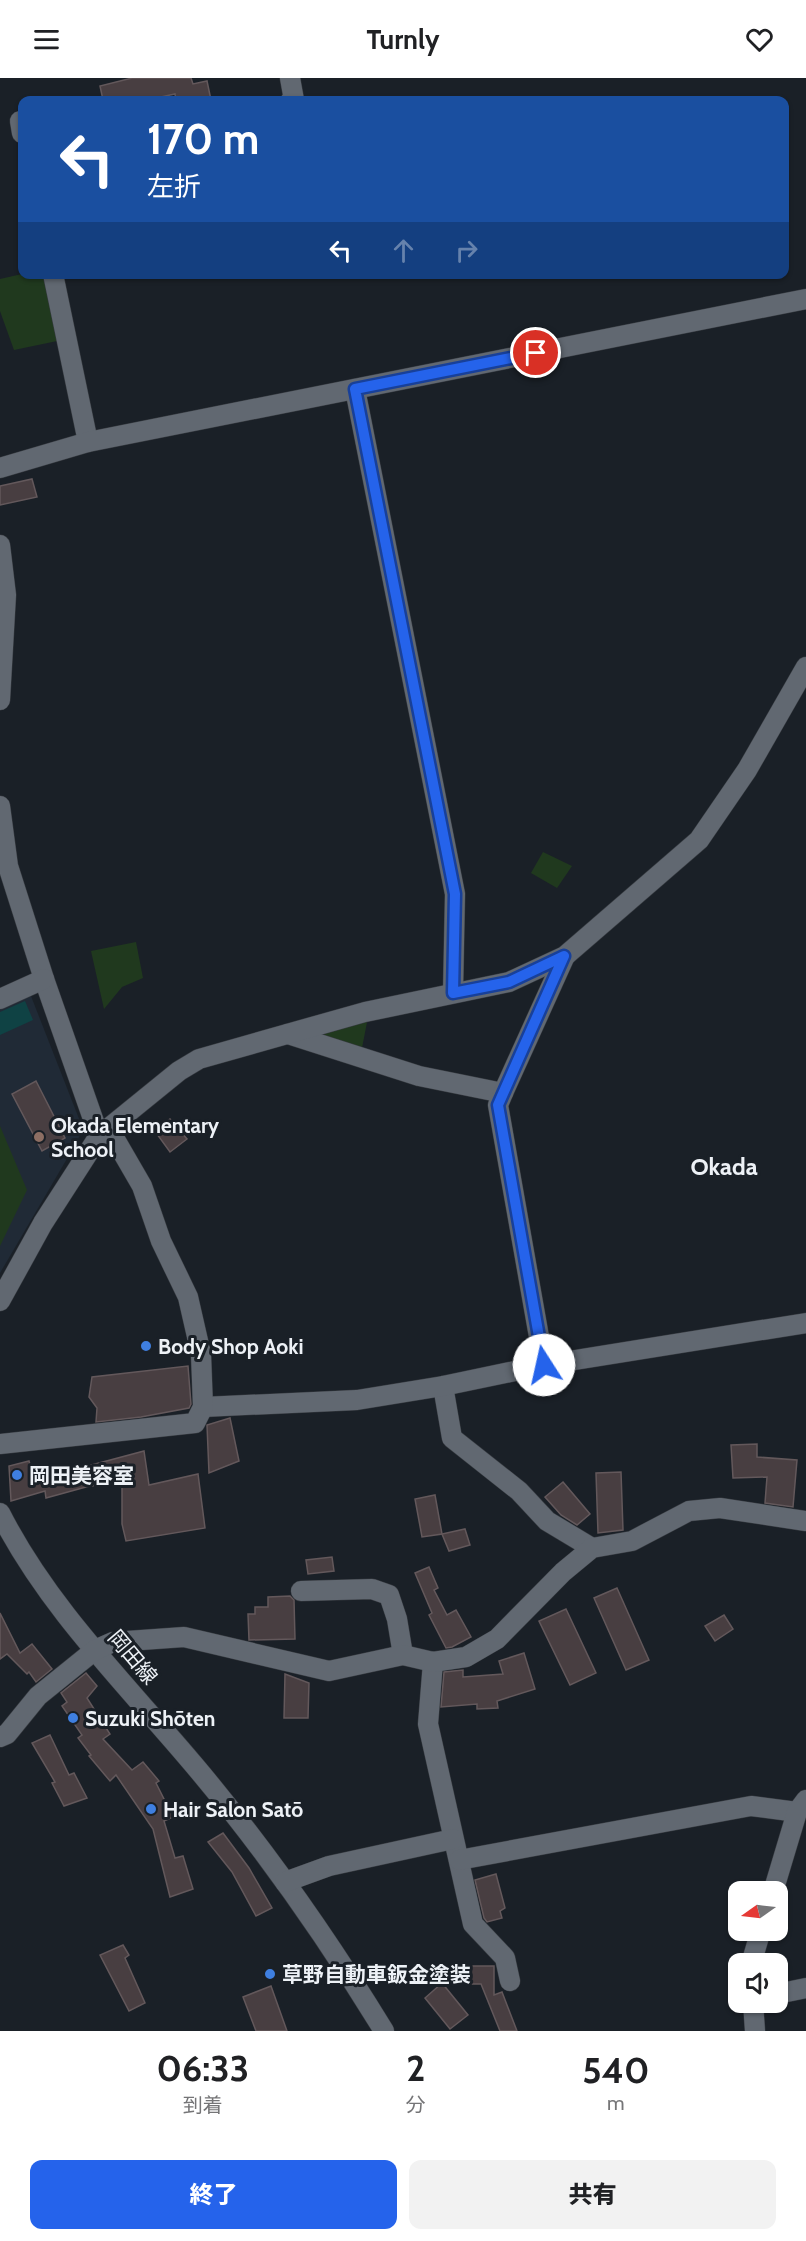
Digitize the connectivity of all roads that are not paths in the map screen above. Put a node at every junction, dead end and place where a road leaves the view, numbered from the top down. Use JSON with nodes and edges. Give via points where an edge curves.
{"nodes":[{"id":1,"x":290,"y":78,"type":"edge"},
{"id":2,"x":293,"y":96,"type":"edge"},
{"id":3,"x":53,"y":279,"type":"edge"},
{"id":4,"x":806,"y":299,"type":"edge"},
{"id":5,"x":355,"y":389,"type":"junction"},
{"id":6,"x":88,"y":442,"type":"junction"},
{"id":7,"x":0,"y":468,"type":"edge"},
{"id":8,"x":0,"y":545,"type":"edge"},
{"id":9,"x":2,"y":629,"type":"edge"},
{"id":10,"x":806,"y":667,"type":"edge"},
{"id":11,"x":0,"y":700,"type":"edge"},
{"id":12,"x":0,"y":806,"type":"edge"},
{"id":13,"x":564,"y":956,"type":"junction"},
{"id":14,"x":44,"y":979,"type":"junction"},
{"id":15,"x":453,"y":993,"type":"junction"},
{"id":16,"x":0,"y":999,"type":"edge"},
{"id":17,"x":288,"y":1034,"type":"junction"},
{"id":18,"x":503,"y":1093,"type":"junction"},
{"id":19,"x":104,"y":1132,"type":"junction"},
{"id":20,"x":0,"y":1301,"type":"edge"},
{"id":21,"x":806,"y":1323,"type":"edge"},
{"id":22,"x":544,"y":1365,"type":"junction"},
{"id":23,"x":443,"y":1386,"type":"junction"},
{"id":24,"x":203,"y":1407,"type":"junction"},
{"id":25,"x":0,"y":1444,"type":"edge"},
{"id":26,"x":0,"y":1514,"type":"edge"},
{"id":27,"x":806,"y":1521,"type":"edge"},
{"id":28,"x":592,"y":1548,"type":"junction"},
{"id":29,"x":9,"y":1549,"type":"edge"},
{"id":30,"x":301,"y":1591,"type":"dead end"},
{"id":31,"x":95,"y":1650,"type":"junction"},
{"id":32,"x":403,"y":1655,"type":"junction"},
{"id":33,"x":433,"y":1662,"type":"junction"},
{"id":34,"x":0,"y":1737,"type":"edge"},
{"id":35,"x":801,"y":1806,"type":"edge"},
{"id":36,"x":453,"y":1839,"type":"junction"},
{"id":37,"x":459,"y":1860,"type":"junction"},
{"id":38,"x":777,"y":1881,"type":"edge"},
{"id":39,"x":285,"y":1882,"type":"junction"},
{"id":40,"x":510,"y":1981,"type":"dead end"},
{"id":41,"x":806,"y":1988,"type":"edge"},
{"id":42,"x":788,"y":1992,"type":"edge"},
{"id":43,"x":754,"y":2013,"type":"edge"},
{"id":44,"x":384,"y":2031,"type":"edge"},
{"id":45,"x":755,"y":2031,"type":"edge"}],
"edges":[{"from":1,"to":2,"type":"street"},
{"from":3,"to":6,"type":"street"},
{"from":4,"to":5,"type":"street"},
{"from":5,"to":6,"type":"street"},
{"from":5,"to":15,"type":"street","via":[[455,894]]},
{"from":6,"to":7,"type":"street"},
{"from":8,"to":9,"type":"street","via":[[6,595]]},
{"from":9,"to":11,"type":"street"},
{"from":10,"to":13,"type":"street","via":[[747,770],[699,840]]},
{"from":12,"to":14,"type":"street","via":[[8,866]]},
{"from":13,"to":15,"type":"street","via":[[509,982]]},
{"from":13,"to":18,"type":"street"},
{"from":14,"to":16,"type":"street"},
{"from":14,"to":19,"type":"street"},
{"from":15,"to":17,"type":"street"},
{"from":17,"to":18,"type":"street","via":[[419,1076]]},
{"from":17,"to":19,"type":"street","via":[[200,1059],[179,1071]]},
{"from":18,"to":22,"type":"street","via":[[498,1105]]},
{"from":19,"to":20,"type":"street","via":[[43,1223]]},
{"from":19,"to":24,"type":"street","via":[[142,1186],[188,1297],[201,1354]]},
{"from":21,"to":22,"type":"street"},
{"from":22,"to":23,"type":"street"},
{"from":23,"to":24,"type":"street","via":[[357,1400]]},
{"from":23,"to":28,"type":"street","via":[[452,1438],[519,1491],[547,1521]]},
{"from":24,"to":25,"type":"street","via":[[195,1423]]},
{"from":26,"to":29,"type":"street","name":"岡田線"},
{"from":27,"to":28,"type":"street","via":[[720,1508],[688,1511],[632,1541]]},
{"from":28,"to":33,"type":"street","via":[[562,1572],[497,1639],[466,1657]]},
{"from":29,"to":31,"type":"street","name":"岡田線"},
{"from":30,"to":32,"type":"street","via":[[372,1589],[389,1595]]},
{"from":31,"to":32,"type":"street","via":[[113,1642],[184,1637],[329,1671]]},
{"from":31,"to":34,"type":"street","via":[[38,1696],[7,1734]]},
{"from":31,"to":39,"type":"street","name":"岡田線","via":[[195,1766]]},
{"from":32,"to":33,"type":"street"},
{"from":33,"to":36,"type":"street","via":[[428,1724]]},
{"from":35,"to":37,"type":"street","via":[[752,1806]]},
{"from":35,"to":38,"type":"street"},
{"from":36,"to":37,"type":"street"},
{"from":36,"to":39,"type":"street","via":[[329,1866]]},
{"from":37,"to":40,"type":"street","via":[[473,1924],[505,1958]]},
{"from":39,"to":44,"type":"street","name":"岡田線"},
{"from":41,"to":42,"type":"street"},
{"from":43,"to":45,"type":"street"}]}
